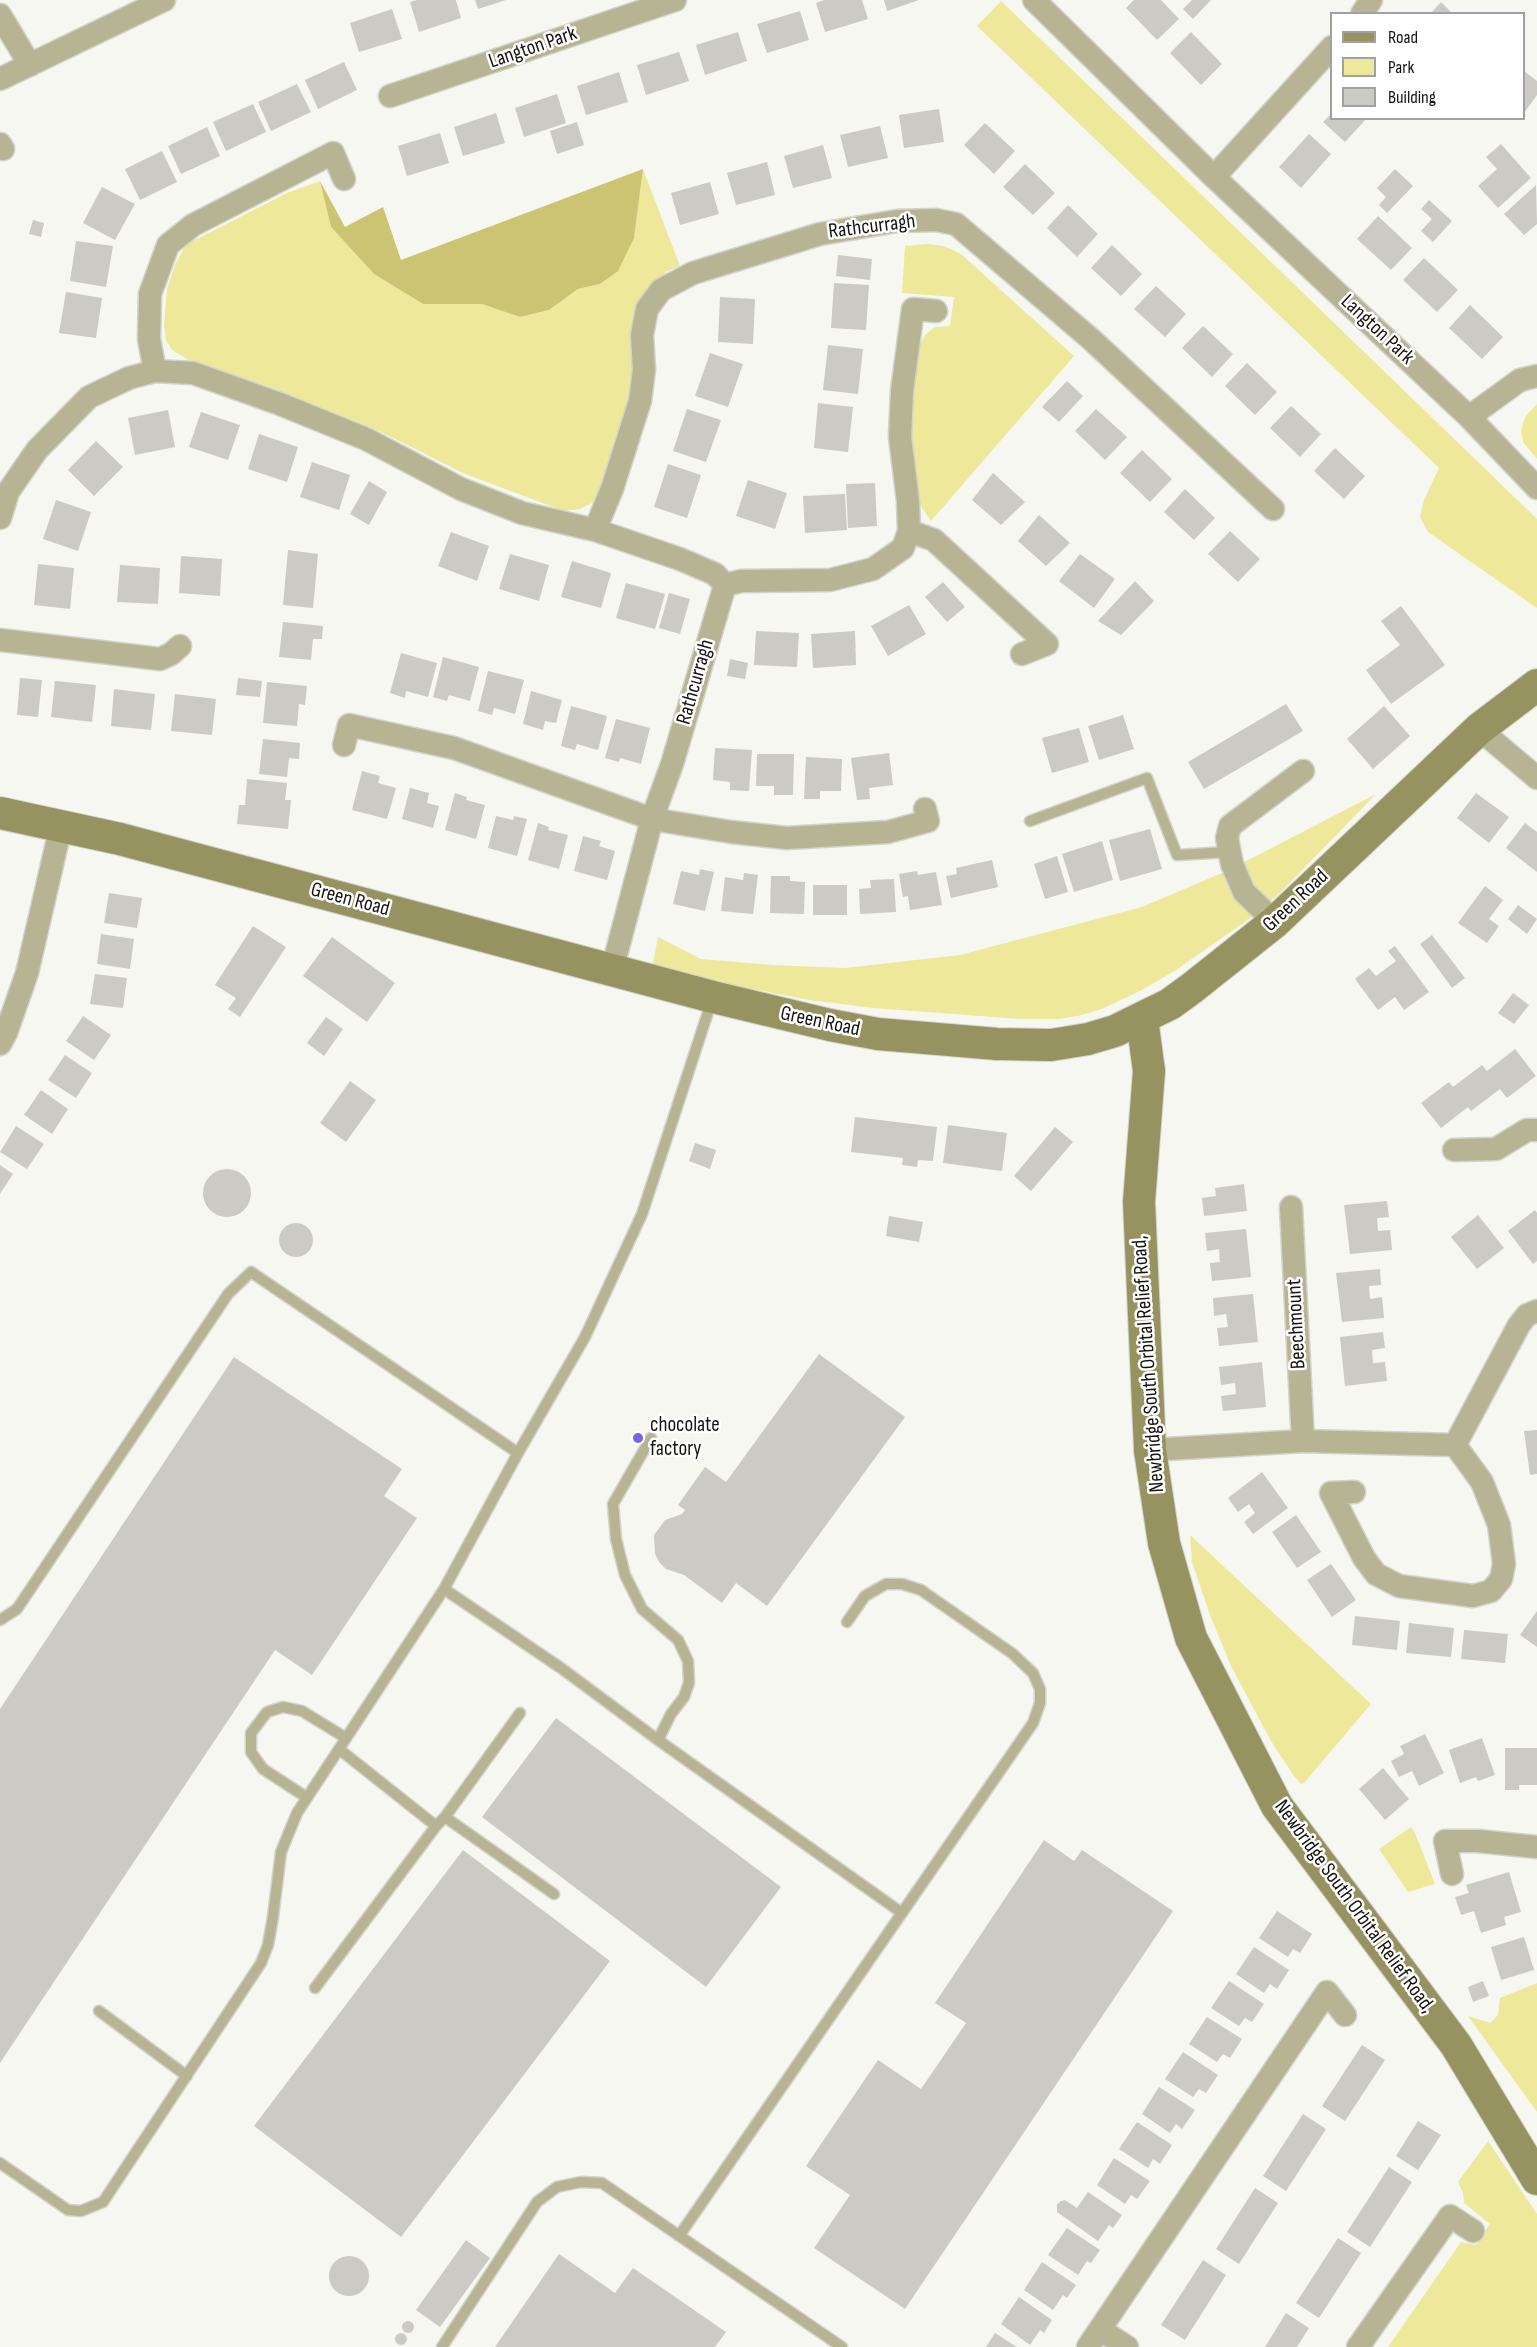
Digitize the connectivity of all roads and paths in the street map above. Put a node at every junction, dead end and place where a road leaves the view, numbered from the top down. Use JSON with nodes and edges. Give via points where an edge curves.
{"nodes":[{"id":1,"x":164,"y":0,"type":"edge"},
{"id":2,"x":675,"y":0,"type":"edge"},
{"id":3,"x":1034,"y":0,"type":"edge"},
{"id":4,"x":0,"y":15,"type":"edge"},
{"id":5,"x":1330,"y":49,"type":"edge"},
{"id":6,"x":30,"y":65,"type":"junction"},
{"id":7,"x":0,"y":79,"type":"edge"},
{"id":8,"x":390,"y":96,"type":"dead end"},
{"id":9,"x":1214,"y":177,"type":"junction"},
{"id":10,"x":344,"y":179,"type":"dead end"},
{"id":11,"x":936,"y":312,"type":"dead end"},
{"id":12,"x":155,"y":371,"type":"junction"},
{"id":13,"x":1537,"y":376,"type":"edge"},
{"id":14,"x":1469,"y":417,"type":"junction"},
{"id":15,"x":1537,"y":488,"type":"edge"},
{"id":16,"x":1273,"y":509,"type":"dead end"},
{"id":17,"x":0,"y":518,"type":"edge"},
{"id":18,"x":595,"y":531,"type":"junction"},
{"id":19,"x":909,"y":531,"type":"junction"},
{"id":20,"x":725,"y":585,"type":"junction"},
{"id":21,"x":0,"y":640,"type":"edge"},
{"id":22,"x":180,"y":646,"type":"dead end"},
{"id":23,"x":1022,"y":654,"type":"dead end"},
{"id":24,"x":1537,"y":685,"type":"edge"},
{"id":25,"x":348,"y":726,"type":"dead end"},
{"id":26,"x":1479,"y":729,"type":"junction"},
{"id":27,"x":1304,"y":771,"type":"dead end"},
{"id":28,"x":1537,"y":778,"type":"edge"},
{"id":29,"x":925,"y":809,"type":"dead end"},
{"id":30,"x":0,"y":813,"type":"edge"},
{"id":31,"x":652,"y":819,"type":"junction"},
{"id":32,"x":1030,"y":821,"type":"dead end"},
{"id":33,"x":61,"y":826,"type":"junction"},
{"id":34,"x":1229,"y":852,"type":"junction"},
{"id":35,"x":1275,"y":922,"type":"junction"},
{"id":36,"x":612,"y":970,"type":"junction"},
{"id":37,"x":713,"y":997,"type":"junction"},
{"id":38,"x":1142,"y":1019,"type":"junction"},
{"id":39,"x":0,"y":1044,"type":"edge"},
{"id":40,"x":1537,"y":1130,"type":"edge"},
{"id":41,"x":1454,"y":1150,"type":"dead end"},
{"id":42,"x":1291,"y":1207,"type":"dead end"},
{"id":43,"x":1537,"y":1311,"type":"edge"},
{"id":44,"x":651,"y":1438,"type":"dead end"},
{"id":45,"x":1303,"y":1442,"type":"junction"},
{"id":46,"x":1455,"y":1445,"type":"junction"},
{"id":47,"x":1150,"y":1449,"type":"junction"},
{"id":48,"x":518,"y":1453,"type":"junction"},
{"id":49,"x":1354,"y":1492,"type":"dead end"},
{"id":50,"x":444,"y":1589,"type":"junction"},
{"id":51,"x":0,"y":1620,"type":"edge"},
{"id":52,"x":847,"y":1622,"type":"dead end"},
{"id":53,"x":520,"y":1713,"type":"dead end"},
{"id":54,"x":346,"y":1738,"type":"junction"},
{"id":55,"x":658,"y":1740,"type":"junction"},
{"id":56,"x":339,"y":1749,"type":"junction"},
{"id":57,"x":306,"y":1797,"type":"junction"},
{"id":58,"x":445,"y":1817,"type":"junction"},
{"id":59,"x":436,"y":1826,"type":"junction"},
{"id":60,"x":1537,"y":1847,"type":"edge"},
{"id":61,"x":1452,"y":1874,"type":"dead end"},
{"id":62,"x":554,"y":1894,"type":"dead end"},
{"id":63,"x":902,"y":1913,"type":"junction"},
{"id":64,"x":315,"y":1988,"type":"dead end"},
{"id":65,"x":99,"y":2011,"type":"dead end"},
{"id":66,"x":1345,"y":2015,"type":"dead end"},
{"id":67,"x":188,"y":2076,"type":"junction"},
{"id":68,"x":0,"y":2163,"type":"edge"},
{"id":69,"x":1537,"y":2179,"type":"edge"},
{"id":70,"x":1473,"y":2231,"type":"dead end"},
{"id":71,"x":679,"y":2236,"type":"junction"},
{"id":72,"x":1094,"y":2338,"type":"edge"},
{"id":73,"x":442,"y":2347,"type":"edge"},
{"id":74,"x":842,"y":2347,"type":"edge"},
{"id":75,"x":1127,"y":2347,"type":"edge"},
{"id":76,"x":1358,"y":2347,"type":"edge"}],
"edges":[{"from":1,"to":6,"type":"street"},
{"from":2,"to":8,"type":"street","name":"Langton Park"},
{"from":3,"to":9,"type":"street","name":"Langton Park"},
{"from":4,"to":6,"type":"street"},
{"from":5,"to":9,"type":"street"},
{"from":6,"to":7,"type":"street"},
{"from":9,"to":14,"type":"street","name":"Langton Park"},
{"from":10,"to":12,"type":"street","via":[[333,153],[193,225],[168,244],[150,294],[149,339]]},
{"from":11,"to":19,"type":"street","via":[[913,309],[902,391],[900,437]]},
{"from":12,"to":17,"type":"street","via":[[129,378],[89,397],[37,450],[8,492]]},
{"from":12,"to":18,"type":"street","via":[[193,373],[280,404],[366,440],[461,489],[522,513]]},
{"from":13,"to":14,"type":"street","via":[[1520,380]]},
{"from":14,"to":15,"type":"street","name":"Langton Park"},
{"from":16,"to":18,"type":"street","name":"Rathcurragh","via":[[1092,340],[956,224],[897,221],[820,234],[693,273],[661,290],[646,309],[640,401]]},
{"from":18,"to":20,"type":"street","via":[[681,559],[715,574]]},
{"from":19,"to":20,"type":"street","via":[[903,548],[873,569],[830,580],[741,581]]},
{"from":19,"to":23,"type":"street","via":[[934,540],[1047,644]]},
{"from":20,"to":31,"type":"street","name":"Rathcurragh"},
{"from":21,"to":22,"type":"street","via":[[160,659]]},
{"from":24,"to":26,"type":"street","name":"Green Road"},
{"from":25,"to":31,"type":"street","via":[[454,748]]},
{"from":26,"to":28,"type":"street"},
{"from":26,"to":35,"type":"street","name":"Green Road"},
{"from":27,"to":34,"type":"street","via":[[1230,826]]},
{"from":29,"to":31,"type":"street","via":[[928,821],[888,832],[787,838]]},
{"from":30,"to":33,"type":"street","name":"Green Road"},
{"from":31,"to":36,"type":"street","name":"Rathcurragh"},
{"from":32,"to":34,"type":"lane","via":[[1147,778],[1177,855]]},
{"from":33,"to":36,"type":"street","name":"Green Road"},
{"from":33,"to":39,"type":"street","via":[[27,973]]},
{"from":34,"to":35,"type":"street","via":[[1244,892]]},
{"from":35,"to":38,"type":"street","name":"Green Road","via":[[1192,988]]},
{"from":36,"to":37,"type":"street","name":"Green Road"},
{"from":37,"to":38,"type":"street","name":"Green Road","via":[[878,1034],[997,1044],[1052,1045],[1088,1039]]},
{"from":37,"to":48,"type":"lane","via":[[642,1214],[585,1337]]},
{"from":38,"to":47,"type":"street","name":"Newbridge South Orbital Relief Road,","via":[[1149,1071],[1139,1202]]},
{"from":40,"to":41,"type":"street","via":[[1527,1130],[1496,1149]]},
{"from":42,"to":45,"type":"street","name":"Beechmount"},
{"from":43,"to":46,"type":"street","via":[[1519,1325]]},
{"from":44,"to":55,"type":"lane","via":[[614,1504],[616,1539],[625,1575],[642,1609],[678,1640],[688,1661],[689,1683],[684,1697]]},
{"from":45,"to":46,"type":"street"},
{"from":45,"to":47,"type":"street"},
{"from":46,"to":49,"type":"street","via":[[1482,1482],[1498,1525],[1504,1564],[1501,1579],[1491,1592],[1473,1596],[1399,1586],[1376,1574],[1331,1493]]},
{"from":47,"to":69,"type":"street","name":"Newbridge South Orbital Relief Road,","via":[[1164,1544],[1191,1638],[1277,1806],[1456,2045]]},
{"from":48,"to":50,"type":"lane"},
{"from":48,"to":51,"type":"lane","via":[[251,1272],[228,1294],[17,1609]]},
{"from":50,"to":54,"type":"lane"},
{"from":50,"to":55,"type":"lane"},
{"from":52,"to":63,"type":"lane","via":[[865,1596],[885,1584],[921,1590],[1014,1654],[1033,1673],[1040,1689],[1040,1704],[1033,1723]]},
{"from":53,"to":58,"type":"lane"},
{"from":54,"to":56,"type":"lane"},
{"from":54,"to":57,"type":"lane","via":[[302,1711],[283,1707],[267,1712],[251,1733],[251,1752],[263,1769]]},
{"from":55,"to":63,"type":"lane"},
{"from":56,"to":57,"type":"lane"},
{"from":56,"to":59,"type":"lane"},
{"from":57,"to":67,"type":"lane","via":[[281,1852],[273,1917],[261,1963]]},
{"from":58,"to":59,"type":"lane"},
{"from":58,"to":62,"type":"lane"},
{"from":59,"to":64,"type":"lane"},
{"from":60,"to":61,"type":"street","via":[[1445,1841]]},
{"from":63,"to":71,"type":"lane"},
{"from":65,"to":67,"type":"lane"},
{"from":66,"to":72,"type":"street","via":[[1327,1992]]},
{"from":67,"to":68,"type":"lane","via":[[103,2202],[93,2207],[68,2210]]},
{"from":70,"to":76,"type":"street","via":[[1450,2216]]},
{"from":71,"to":73,"type":"lane","via":[[602,2183],[557,2187],[537,2202]]},
{"from":71,"to":74,"type":"lane"},
{"from":72,"to":75,"type":"street"}]}
